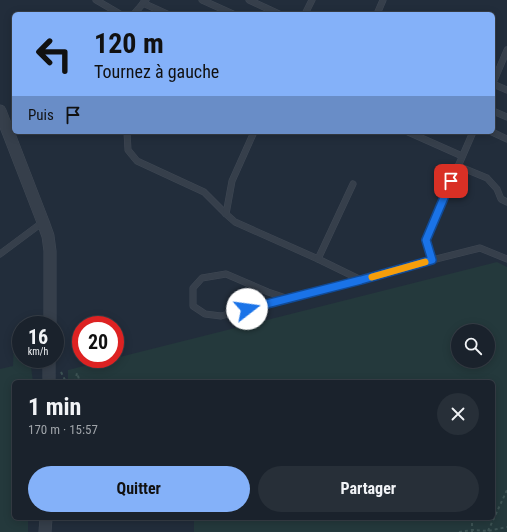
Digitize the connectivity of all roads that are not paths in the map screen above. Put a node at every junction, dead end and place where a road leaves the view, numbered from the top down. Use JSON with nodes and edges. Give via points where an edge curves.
{"nodes":[{"id":1,"x":96,"y":0,"type":"edge"},
{"id":2,"x":202,"y":0,"type":"edge"},
{"id":3,"x":248,"y":0,"type":"edge"},
{"id":4,"x":312,"y":0,"type":"edge"},
{"id":5,"x":383,"y":0,"type":"edge"},
{"id":6,"x":145,"y":2,"type":"edge"},
{"id":7,"x":117,"y":12,"type":"edge"},
{"id":8,"x":136,"y":12,"type":"edge"},
{"id":9,"x":163,"y":12,"type":"edge"},
{"id":10,"x":228,"y":12,"type":"edge"},
{"id":11,"x":275,"y":12,"type":"edge"},
{"id":12,"x":306,"y":12,"type":"edge"},
{"id":13,"x":378,"y":12,"type":"edge"},
{"id":14,"x":507,"y":50,"type":"edge"},
{"id":15,"x":495,"y":79,"type":"edge"},
{"id":16,"x":495,"y":85,"type":"edge"},
{"id":17,"x":507,"y":90,"type":"edge"},
{"id":18,"x":0,"y":111,"type":"edge"},
{"id":19,"x":495,"y":112,"type":"edge"},
{"id":20,"x":507,"y":117,"type":"edge"},
{"id":21,"x":495,"y":133,"type":"edge"},
{"id":22,"x":127,"y":134,"type":"edge"},
{"id":23,"x":253,"y":134,"type":"edge"},
{"id":24,"x":412,"y":134,"type":"edge"},
{"id":25,"x":472,"y":134,"type":"edge"},
{"id":26,"x":507,"y":139,"type":"edge"},
{"id":27,"x":462,"y":156,"type":"junction"},
{"id":28,"x":458,"y":166,"type":"junction"},
{"id":29,"x":353,"y":184,"type":"dead end"},
{"id":30,"x":507,"y":202,"type":"edge"},
{"id":31,"x":226,"y":214,"type":"junction"},
{"id":32,"x":43,"y":222,"type":"junction"},
{"id":33,"x":0,"y":254,"type":"edge"},
{"id":34,"x":318,"y":259,"type":"junction"},
{"id":35,"x":507,"y":259,"type":"edge"},
{"id":36,"x":432,"y":260,"type":"junction"},
{"id":37,"x":361,"y":280,"type":"junction"},
{"id":38,"x":286,"y":298,"type":"junction"},
{"id":39,"x":50,"y":316,"type":"edge"},
{"id":40,"x":49,"y":368,"type":"edge"},
{"id":41,"x":49,"y":380,"type":"edge"},
{"id":42,"x":46,"y":520,"type":"edge"},
{"id":43,"x":45,"y":532,"type":"edge"}],
"edges":[{"from":1,"to":7,"type":"lane"},
{"from":2,"to":10,"type":"lane"},
{"from":3,"to":11,"type":"lane"},
{"from":4,"to":12,"type":"lane"},
{"from":5,"to":13,"type":"lane"},
{"from":6,"to":8,"type":"lane"},
{"from":6,"to":9,"type":"lane"},
{"from":14,"to":15,"type":"lane"},
{"from":16,"to":17,"type":"lane"},
{"from":18,"to":32,"type":"street"},
{"from":19,"to":20,"type":"lane"},
{"from":21,"to":26,"type":"lane"},
{"from":22,"to":31,"type":"lane","via":[[128,150],[137,161],[204,192]]},
{"from":23,"to":31,"type":"lane","via":[[232,181]]},
{"from":24,"to":27,"type":"lane"},
{"from":25,"to":27,"type":"lane"},
{"from":27,"to":28,"type":"lane"},
{"from":28,"to":30,"type":"lane","via":[[487,178],[501,199]]},
{"from":28,"to":36,"type":"lane","via":[[426,240]]},
{"from":29,"to":34,"type":"lane"},
{"from":31,"to":34,"type":"lane","via":[[236,222]]},
{"from":32,"to":33,"type":"lane"},
{"from":32,"to":39,"type":"street","via":[[50,251]]},
{"from":34,"to":37,"type":"lane"},
{"from":35,"to":36,"type":"lane","via":[[480,248]]},
{"from":36,"to":37,"type":"lane"},
{"from":37,"to":38,"type":"lane"},
{"from":38,"to":38,"type":"lane","via":[[226,274],[202,278],[193,288],[193,306],[205,314],[221,316]]},
{"from":40,"to":41,"type":"street"},
{"from":42,"to":43,"type":"street"}]}
